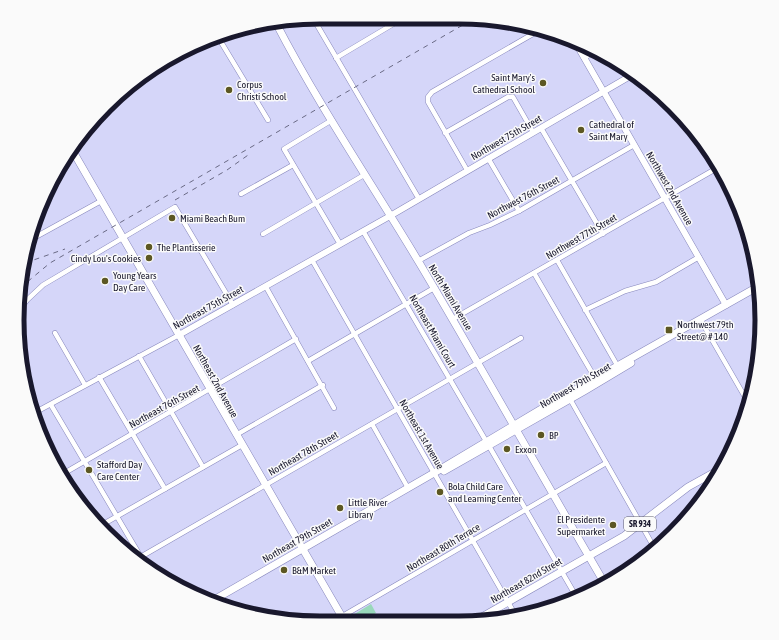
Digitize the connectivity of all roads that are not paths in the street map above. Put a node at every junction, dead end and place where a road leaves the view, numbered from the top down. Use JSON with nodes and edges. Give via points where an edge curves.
{"nodes":[{"id":1,"x":317,"y":24,"type":"edge"},
{"id":2,"x":393,"y":24,"type":"edge"},
{"id":3,"x":279,"y":27,"type":"edge"},
{"id":4,"x":534,"y":34,"type":"edge"},
{"id":5,"x":221,"y":42,"type":"edge"},
{"id":6,"x":580,"y":50,"type":"edge"},
{"id":7,"x":589,"y":55,"type":"edge"},
{"id":8,"x":336,"y":58,"type":"junction"},
{"id":9,"x":584,"y":58,"type":"junction"},
{"id":10,"x":628,"y":77,"type":"edge"},
{"id":11,"x":604,"y":92,"type":"junction"},
{"id":12,"x":268,"y":120,"type":"dead end"},
{"id":13,"x":332,"y":120,"type":"junction"},
{"id":14,"x":541,"y":128,"type":"junction"},
{"id":15,"x":533,"y":132,"type":"junction"},
{"id":16,"x":446,"y":133,"type":"junction"},
{"id":17,"x":634,"y":145,"type":"junction"},
{"id":18,"x":75,"y":155,"type":"edge"},
{"id":19,"x":488,"y":158,"type":"junction"},
{"id":20,"x":293,"y":165,"type":"junction"},
{"id":21,"x":467,"y":170,"type":"junction"},
{"id":22,"x":714,"y":170,"type":"edge"},
{"id":23,"x":364,"y":175,"type":"junction"},
{"id":24,"x":572,"y":181,"type":"junction"},
{"id":25,"x":241,"y":194,"type":"dead end"},
{"id":26,"x":665,"y":198,"type":"junction"},
{"id":27,"x":419,"y":199,"type":"junction"},
{"id":28,"x":101,"y":200,"type":"junction"},
{"id":29,"x":316,"y":203,"type":"junction"},
{"id":30,"x":518,"y":211,"type":"junction"},
{"id":31,"x":390,"y":216,"type":"junction"},
{"id":32,"x":363,"y":231,"type":"junction"},
{"id":33,"x":263,"y":234,"type":"dead end"},
{"id":34,"x":603,"y":234,"type":"junction"},
{"id":35,"x":36,"y":237,"type":"edge"},
{"id":36,"x":122,"y":237,"type":"junction"},
{"id":37,"x":340,"y":244,"type":"junction"},
{"id":38,"x":699,"y":257,"type":"junction"},
{"id":39,"x":312,"y":260,"type":"junction"},
{"id":40,"x":557,"y":260,"type":"junction"},
{"id":41,"x":418,"y":261,"type":"junction"},
{"id":42,"x":534,"y":273,"type":"junction"},
{"id":43,"x":266,"y":287,"type":"junction"},
{"id":44,"x":434,"y":288,"type":"junction"},
{"id":45,"x":753,"y":290,"type":"edge"},
{"id":46,"x":25,"y":304,"type":"edge"},
{"id":47,"x":406,"y":304,"type":"junction"},
{"id":48,"x":233,"y":305,"type":"junction"},
{"id":49,"x":726,"y":305,"type":"junction"},
{"id":50,"x":586,"y":310,"type":"junction"},
{"id":51,"x":453,"y":319,"type":"junction"},
{"id":52,"x":700,"y":319,"type":"junction"},
{"id":53,"x":55,"y":333,"type":"dead end"},
{"id":54,"x":179,"y":335,"type":"junction"},
{"id":55,"x":355,"y":335,"type":"junction"},
{"id":56,"x":521,"y":338,"type":"dead end"},
{"id":57,"x":296,"y":339,"type":"junction"},
{"id":58,"x":641,"y":354,"type":"junction"},
{"id":59,"x":139,"y":356,"type":"junction"},
{"id":60,"x":308,"y":361,"type":"junction"},
{"id":61,"x":478,"y":362,"type":"junction"},
{"id":62,"x":617,"y":365,"type":"junction"},
{"id":63,"x":99,"y":377,"type":"junction"},
{"id":64,"x":450,"y":378,"type":"junction"},
{"id":65,"x":595,"y":378,"type":"junction"},
{"id":66,"x":85,"y":385,"type":"junction"},
{"id":67,"x":323,"y":385,"type":"junction"},
{"id":68,"x":210,"y":390,"type":"junction"},
{"id":69,"x":745,"y":397,"type":"edge"},
{"id":70,"x":570,"y":399,"type":"junction"},
{"id":71,"x":51,"y":404,"type":"junction"},
{"id":72,"x":334,"y":408,"type":"dead end"},
{"id":73,"x":398,"y":409,"type":"junction"},
{"id":74,"x":39,"y":411,"type":"edge"},
{"id":75,"x":171,"y":411,"type":"junction"},
{"id":76,"x":372,"y":424,"type":"junction"},
{"id":77,"x":515,"y":427,"type":"junction"},
{"id":78,"x":132,"y":434,"type":"junction"},
{"id":79,"x":236,"y":435,"type":"junction"},
{"id":80,"x":488,"y":443,"type":"junction"},
{"id":81,"x":242,"y":445,"type":"junction"},
{"id":82,"x":84,"y":461,"type":"junction"},
{"id":83,"x":606,"y":463,"type":"junction"},
{"id":84,"x":203,"y":467,"type":"junction"},
{"id":85,"x":66,"y":472,"type":"edge"},
{"id":86,"x":434,"y":473,"type":"junction"},
{"id":87,"x":711,"y":474,"type":"edge"},
{"id":88,"x":265,"y":485,"type":"junction"},
{"id":89,"x":408,"y":488,"type":"junction"},
{"id":90,"x":164,"y":489,"type":"junction"},
{"id":91,"x":553,"y":493,"type":"junction"},
{"id":92,"x":525,"y":509,"type":"junction"},
{"id":93,"x":117,"y":517,"type":"junction"},
{"id":94,"x":105,"y":523,"type":"edge"},
{"id":95,"x":641,"y":524,"type":"junction"},
{"id":96,"x":472,"y":540,"type":"junction"},
{"id":97,"x":652,"y":544,"type":"edge"},
{"id":98,"x":303,"y":549,"type":"junction"},
{"id":99,"x":135,"y":551,"type":"edge"},
{"id":100,"x":142,"y":556,"type":"edge"},
{"id":101,"x":589,"y":556,"type":"junction"},
{"id":102,"x":562,"y":571,"type":"junction"},
{"id":103,"x":602,"y":579,"type":"edge"},
{"id":104,"x":574,"y":592,"type":"edge"},
{"id":105,"x":219,"y":598,"type":"edge"},
{"id":106,"x":508,"y":602,"type":"junction"},
{"id":107,"x":513,"y":611,"type":"edge"},
{"id":108,"x":487,"y":614,"type":"edge"},
{"id":109,"x":341,"y":616,"type":"edge"},
{"id":110,"x":349,"y":616,"type":"edge"}],
"edges":[{"from":1,"to":8,"type":"street"},
{"from":2,"to":8,"type":"street"},
{"from":3,"to":13,"type":"main road","name":"North Miami Avenue"},
{"from":4,"to":16,"type":"street","via":[[432,92],[428,102]]},
{"from":5,"to":12,"type":"street"},
{"from":6,"to":9,"type":"street","name":"Northwest 2nd Avenue"},
{"from":7,"to":9,"type":"street"},
{"from":8,"to":27,"type":"street"},
{"from":9,"to":11,"type":"street","name":"Northwest 2nd Avenue"},
{"from":10,"to":11,"type":"street","name":"Northwest 75th Street"},
{"from":11,"to":14,"type":"street","name":"Northwest 75th Street"},
{"from":11,"to":17,"type":"street","name":"Northwest 2nd Avenue"},
{"from":13,"to":20,"type":"street","via":[[284,149]]},
{"from":13,"to":23,"type":"main road","name":"North Miami Avenue"},
{"from":14,"to":15,"type":"street","name":"Northwest 75th Street"},
{"from":14,"to":24,"type":"street"},
{"from":15,"to":16,"type":"street","via":[[513,97],[508,97]]},
{"from":15,"to":19,"type":"street","name":"Northwest 75th Street"},
{"from":16,"to":21,"type":"street"},
{"from":17,"to":24,"type":"street","name":"Northwest 76th Street"},
{"from":17,"to":26,"type":"street","name":"Northwest 2nd Avenue"},
{"from":18,"to":28,"type":"main road","name":"Northeast 2nd Avenue"},
{"from":19,"to":21,"type":"street","name":"Northwest 75th Street"},
{"from":19,"to":30,"type":"street"},
{"from":20,"to":25,"type":"street"},
{"from":20,"to":29,"type":"street"},
{"from":21,"to":27,"type":"street","name":"Northwest 75th Street"},
{"from":22,"to":26,"type":"street","name":"Northwest 77th Street"},
{"from":23,"to":29,"type":"street"},
{"from":23,"to":31,"type":"main road","name":"North Miami Avenue"},
{"from":24,"to":30,"type":"street","name":"Northwest 76th Street"},
{"from":24,"to":34,"type":"street"},
{"from":26,"to":34,"type":"street","name":"Northwest 77th Street"},
{"from":26,"to":38,"type":"street","name":"Northwest 2nd Avenue"},
{"from":27,"to":31,"type":"street","name":"Northwest 75th Street"},
{"from":28,"to":35,"type":"street"},
{"from":28,"to":36,"type":"main road","name":"Northeast 2nd Avenue"},
{"from":29,"to":33,"type":"street"},
{"from":29,"to":37,"type":"street"},
{"from":30,"to":41,"type":"street","name":"Northwest 76th Street","via":[[469,233]]},
{"from":31,"to":32,"type":"street","name":"Northeast 75th Street"},
{"from":31,"to":41,"type":"main road","name":"North Miami Avenue"},
{"from":32,"to":37,"type":"street","name":"Northeast 75th Street"},
{"from":32,"to":47,"type":"street","name":"Northeast Miami Court"},
{"from":34,"to":40,"type":"street","name":"Northwest 77th Street"},
{"from":36,"to":46,"type":"street","via":[[43,285]]},
{"from":36,"to":48,"type":"street","via":[[175,207]]},
{"from":36,"to":54,"type":"main road","name":"Northeast 2nd Avenue"},
{"from":37,"to":39,"type":"street","name":"Northeast 75th Street"},
{"from":38,"to":49,"type":"street","name":"Northwest 2nd Avenue"},
{"from":38,"to":50,"type":"street","via":[[656,282],[625,291]]},
{"from":39,"to":43,"type":"street","name":"Northeast 75th Street"},
{"from":39,"to":55,"type":"street","name":"Northeast 1st Avenue"},
{"from":40,"to":42,"type":"street","name":"Northwest 77th Street"},
{"from":40,"to":50,"type":"street"},
{"from":41,"to":44,"type":"main road","name":"North Miami Avenue"},
{"from":42,"to":51,"type":"street","name":"Northwest 77th Street"},
{"from":42,"to":65,"type":"street"},
{"from":43,"to":48,"type":"street","name":"Northeast 75th Street"},
{"from":43,"to":57,"type":"street"},
{"from":44,"to":47,"type":"street"},
{"from":44,"to":51,"type":"main road","name":"North Miami Avenue"},
{"from":45,"to":49,"type":"main road","name":"Northwest 79th Street"},
{"from":47,"to":55,"type":"street"},
{"from":47,"to":64,"type":"street","name":"Northeast Miami Court"},
{"from":48,"to":54,"type":"street","name":"Northeast 75th Street"},
{"from":49,"to":52,"type":"main road","name":"Northwest 79th Street"},
{"from":50,"to":62,"type":"street"},
{"from":51,"to":61,"type":"main road","name":"North Miami Avenue"},
{"from":52,"to":58,"type":"main road","name":"Northwest 79th Street"},
{"from":52,"to":69,"type":"street"},
{"from":53,"to":66,"type":"street"},
{"from":54,"to":59,"type":"street","name":"Northeast 75th Street"},
{"from":54,"to":68,"type":"main road","name":"Northeast 2nd Avenue"},
{"from":55,"to":60,"type":"street"},
{"from":55,"to":73,"type":"street","name":"Northeast 1st Avenue"},
{"from":56,"to":61,"type":"street","name":"Northeast 78th Street"},
{"from":57,"to":60,"type":"street"},
{"from":57,"to":68,"type":"street","name":"Northeast 76th Street"},
{"from":58,"to":62,"type":"main road","name":"Northwest 79th Street"},
{"from":58,"to":70,"type":"main road","name":"Northwest 79th Street","via":[[627,366]]},
{"from":59,"to":63,"type":"street","name":"Northeast 75th Street"},
{"from":59,"to":75,"type":"street"},
{"from":60,"to":67,"type":"street"},
{"from":61,"to":64,"type":"street","name":"Northeast 78th Street"},
{"from":61,"to":77,"type":"main road","name":"North Miami Avenue"},
{"from":62,"to":65,"type":"main road","name":"Northwest 79th Street"},
{"from":63,"to":66,"type":"street","name":"Northeast 75th Street"},
{"from":63,"to":78,"type":"street"},
{"from":64,"to":73,"type":"street","name":"Northeast 78th Street"},
{"from":64,"to":80,"type":"street","name":"Northeast Miami Court"},
{"from":65,"to":70,"type":"main road"},
{"from":65,"to":77,"type":"main road","name":"Northwest 79th Street"},
{"from":66,"to":71,"type":"street","name":"Northeast 75th Street"},
{"from":67,"to":72,"type":"street"},
{"from":67,"to":79,"type":"street"},
{"from":68,"to":75,"type":"street","name":"Northeast 76th Street"},
{"from":68,"to":79,"type":"main road","name":"Northeast 2nd Avenue"},
{"from":70,"to":77,"type":"main road","name":"Northwest 79th Street"},
{"from":70,"to":83,"type":"street"},
{"from":71,"to":74,"type":"street","name":"Northeast 75th Street"},
{"from":71,"to":82,"type":"street"},
{"from":73,"to":76,"type":"street","name":"Northeast 78th Street"},
{"from":73,"to":86,"type":"street","name":"Northeast 1st Avenue"},
{"from":75,"to":78,"type":"street","name":"Northeast 76th Street"},
{"from":75,"to":84,"type":"street"},
{"from":76,"to":88,"type":"street","name":"Northeast 78th Street"},
{"from":76,"to":89,"type":"street"},
{"from":77,"to":80,"type":"main road","name":"Northeast 79th Street"},
{"from":77,"to":91,"type":"main road","name":"North Miami Avenue"},
{"from":78,"to":82,"type":"street","name":"Northeast 76th Street"},
{"from":78,"to":90,"type":"street"},
{"from":79,"to":81,"type":"main road","name":"Northeast 2nd Avenue"},
{"from":80,"to":86,"type":"main road","name":"Northeast 79th Street","via":[[445,470]]},
{"from":80,"to":92,"type":"street","name":"Northeast Miami Court"},
{"from":81,"to":84,"type":"street"},
{"from":81,"to":88,"type":"main road","name":"Northeast 2nd Avenue"},
{"from":82,"to":85,"type":"street","name":"Northeast 76th Street"},
{"from":82,"to":93,"type":"street"},
{"from":83,"to":91,"type":"street","name":"Northeast 80th Terrace"},
{"from":83,"to":95,"type":"street"},
{"from":84,"to":90,"type":"street"},
{"from":86,"to":89,"type":"main road","name":"Northeast 79th Street"},
{"from":86,"to":96,"type":"street","name":"Northeast 1st Avenue"},
{"from":87,"to":95,"type":"main road","number":"SR 934","via":[[688,487]]},
{"from":88,"to":98,"type":"main road","name":"Northeast 2nd Avenue"},
{"from":88,"to":100,"type":"street","name":"Northeast 78th Street"},
{"from":89,"to":98,"type":"main road","name":"Northeast 79th Street"},
{"from":90,"to":93,"type":"street"},
{"from":91,"to":92,"type":"street","name":"Northeast 80th Terrace"},
{"from":91,"to":101,"type":"main road","name":"North Miami Avenue"},
{"from":92,"to":96,"type":"street","name":"Northeast 80th Terrace"},
{"from":92,"to":102,"type":"street","name":"Northeast Miami Court"},
{"from":93,"to":94,"type":"street"},
{"from":93,"to":99,"type":"street"},
{"from":95,"to":97,"type":"street"},
{"from":95,"to":101,"type":"main road","number":"SR 934"},
{"from":96,"to":106,"type":"street","name":"Northeast 1st Avenue"},
{"from":96,"to":110,"type":"street","name":"Northeast 80th Terrace"},
{"from":98,"to":105,"type":"main road","name":"Northeast 79th Street"},
{"from":98,"to":109,"type":"main road","name":"Northeast 2nd Avenue"},
{"from":101,"to":102,"type":"main road","name":"Northeast 82nd Street","number":"SR 934"},
{"from":101,"to":103,"type":"main road","name":"North Miami Avenue"},
{"from":102,"to":104,"type":"street","name":"Northeast Miami Court"},
{"from":102,"to":106,"type":"main road","name":"Northeast 82nd Street","number":"SR 934"},
{"from":106,"to":107,"type":"street","name":"Northeast 1st Avenue"},
{"from":106,"to":108,"type":"main road","name":"Northeast 82nd Street","number":"SR 934"}]}
